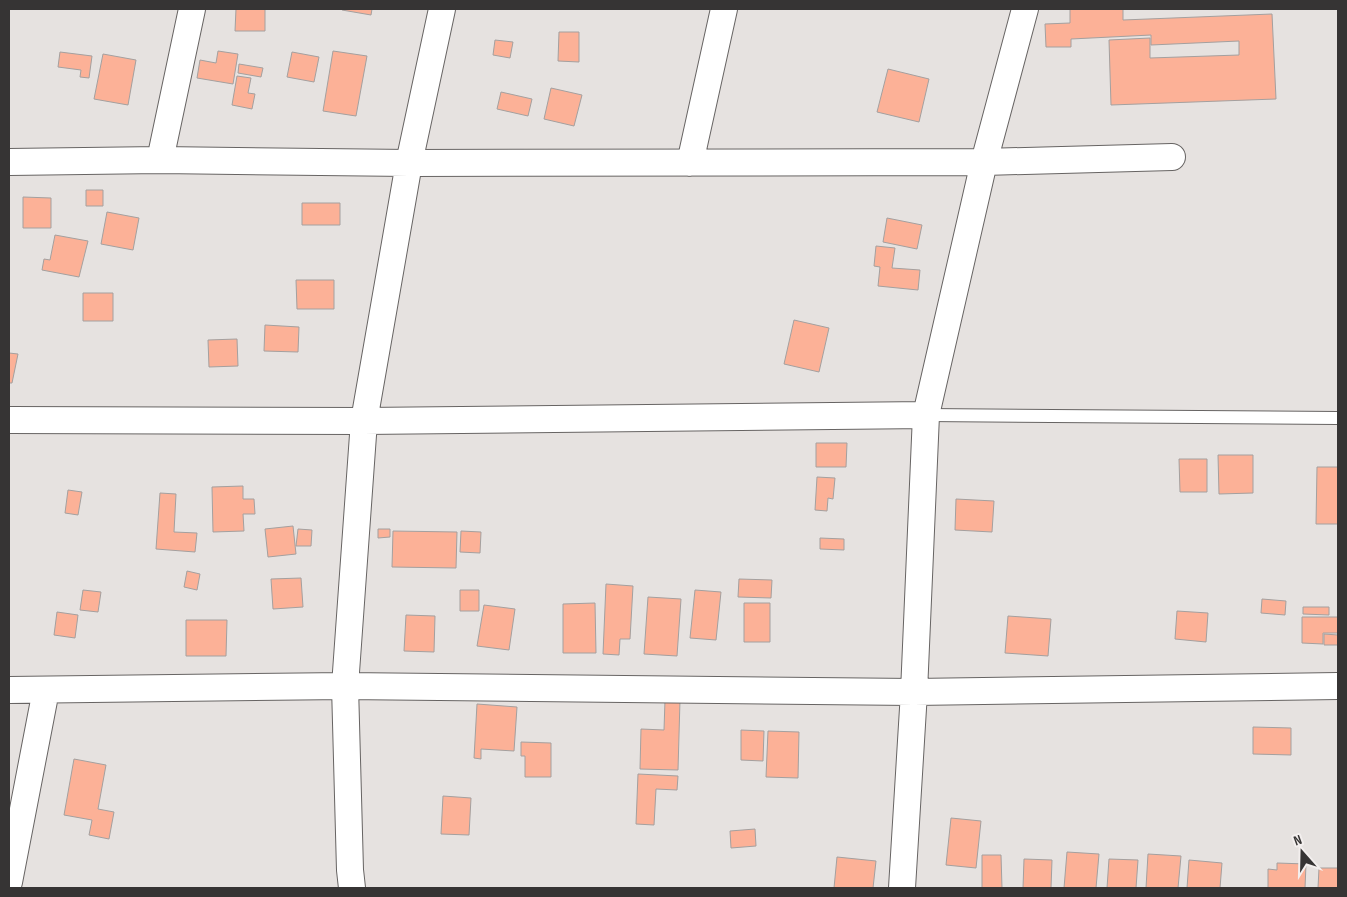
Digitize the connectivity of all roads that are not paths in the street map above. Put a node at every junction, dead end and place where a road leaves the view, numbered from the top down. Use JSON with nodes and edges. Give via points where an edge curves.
{"nodes":[{"id":1,"x":192,"y":9,"type":"edge"},
{"id":2,"x":442,"y":9,"type":"edge"},
{"id":3,"x":724,"y":9,"type":"edge"},
{"id":4,"x":1025,"y":9,"type":"edge"},
{"id":5,"x":1172,"y":157,"type":"dead end"},
{"id":6,"x":160,"y":160,"type":"junction"},
{"id":7,"x":9,"y":162,"type":"edge"},
{"id":8,"x":690,"y":162,"type":"junction"},
{"id":9,"x":984,"y":162,"type":"junction"},
{"id":10,"x":409,"y":163,"type":"junction"},
{"id":11,"x":926,"y":415,"type":"junction"},
{"id":12,"x":1338,"y":418,"type":"edge"},
{"id":13,"x":9,"y":420,"type":"edge"},
{"id":14,"x":364,"y":421,"type":"junction"},
{"id":15,"x":345,"y":686,"type":"junction"},
{"id":16,"x":1338,"y":686,"type":"edge"},
{"id":17,"x":9,"y":690,"type":"edge"},
{"id":18,"x":46,"y":690,"type":"junction"},
{"id":19,"x":914,"y":692,"type":"junction"},
{"id":20,"x":9,"y":882,"type":"edge"},
{"id":21,"x":352,"y":888,"type":"edge"},
{"id":22,"x":902,"y":888,"type":"edge"}],
"edges":[{"from":1,"to":6,"type":"street"},
{"from":2,"to":10,"type":"street"},
{"from":3,"to":8,"type":"street"},
{"from":4,"to":9,"type":"street"},
{"from":5,"to":9,"type":"street"},
{"from":6,"to":7,"type":"street"},
{"from":6,"to":10,"type":"street"},
{"from":8,"to":9,"type":"street"},
{"from":8,"to":10,"type":"street"},
{"from":9,"to":11,"type":"street"},
{"from":10,"to":14,"type":"street"},
{"from":11,"to":12,"type":"lane"},
{"from":11,"to":14,"type":"street"},
{"from":11,"to":19,"type":"street"},
{"from":13,"to":14,"type":"street"},
{"from":14,"to":15,"type":"street"},
{"from":15,"to":18,"type":"street"},
{"from":15,"to":19,"type":"street"},
{"from":15,"to":21,"type":"street"},
{"from":16,"to":19,"type":"street"},
{"from":17,"to":18,"type":"street"},
{"from":18,"to":20,"type":"street"},
{"from":19,"to":22,"type":"street"}]}
